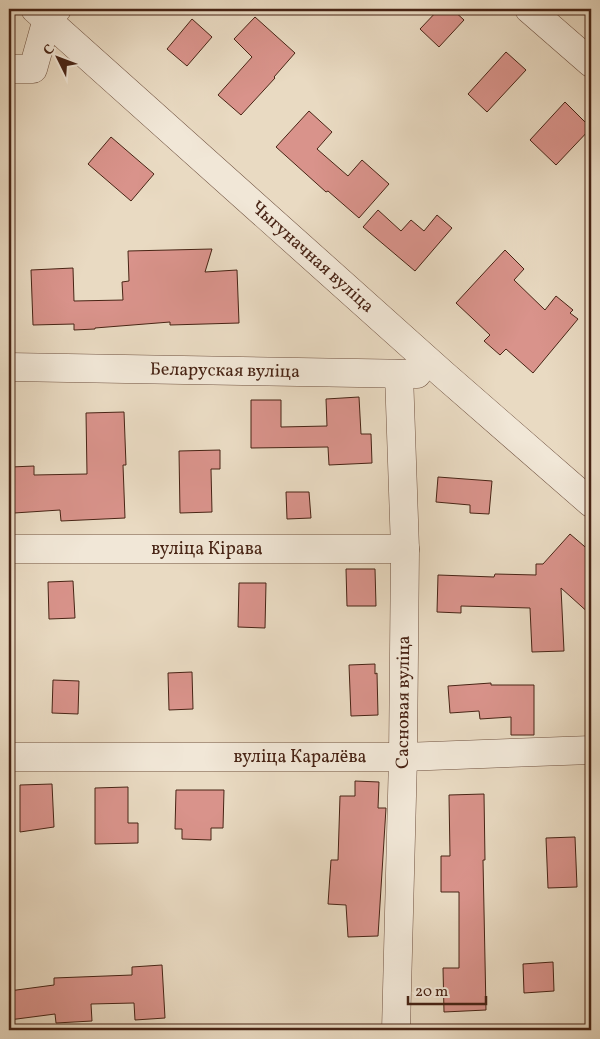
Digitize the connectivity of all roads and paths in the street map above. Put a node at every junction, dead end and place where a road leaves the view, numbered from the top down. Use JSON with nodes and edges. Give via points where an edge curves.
{"nodes":[{"id":1,"x":529,"y":9,"type":"edge"},
{"id":2,"x":47,"y":12,"type":"edge"},
{"id":3,"x":591,"y":63,"type":"edge"},
{"id":4,"x":9,"y":69,"type":"edge"},
{"id":5,"x":9,"y":367,"type":"edge"},
{"id":6,"x":399,"y":374,"type":"junction"},
{"id":7,"x":443,"y":374,"type":"junction"},
{"id":8,"x":591,"y":503,"type":"edge"},
{"id":9,"x":9,"y":549,"type":"edge"},
{"id":10,"x":405,"y":549,"type":"junction"},
{"id":11,"x":590,"y":749,"type":"edge"},
{"id":12,"x":403,"y":757,"type":"junction"},
{"id":13,"x":9,"y":758,"type":"edge"},
{"id":14,"x":396,"y":1030,"type":"edge"}],
"edges":[{"from":1,"to":3,"type":"street"},
{"from":2,"to":4,"type":"street","via":[[33,69]]},
{"from":2,"to":7,"type":"street","name":"Чыгуначная вуліца"},
{"from":5,"to":6,"type":"street","name":"Беларуская вуліца"},
{"from":6,"to":7,"type":"street","name":"Беларуская вуліца"},
{"from":6,"to":10,"type":"street","name":"Сасновая вуліца"},
{"from":7,"to":8,"type":"street","name":"Чыгуначная вуліца"},
{"from":9,"to":10,"type":"street","name":"вуліца Кірава"},
{"from":10,"to":12,"type":"street","name":"Сасновая вуліца"},
{"from":11,"to":12,"type":"street","name":"вуліца Каралёва"},
{"from":12,"to":13,"type":"street","name":"вуліца Каралёва"},
{"from":12,"to":14,"type":"street","name":"Сасновая вуліца"}]}
